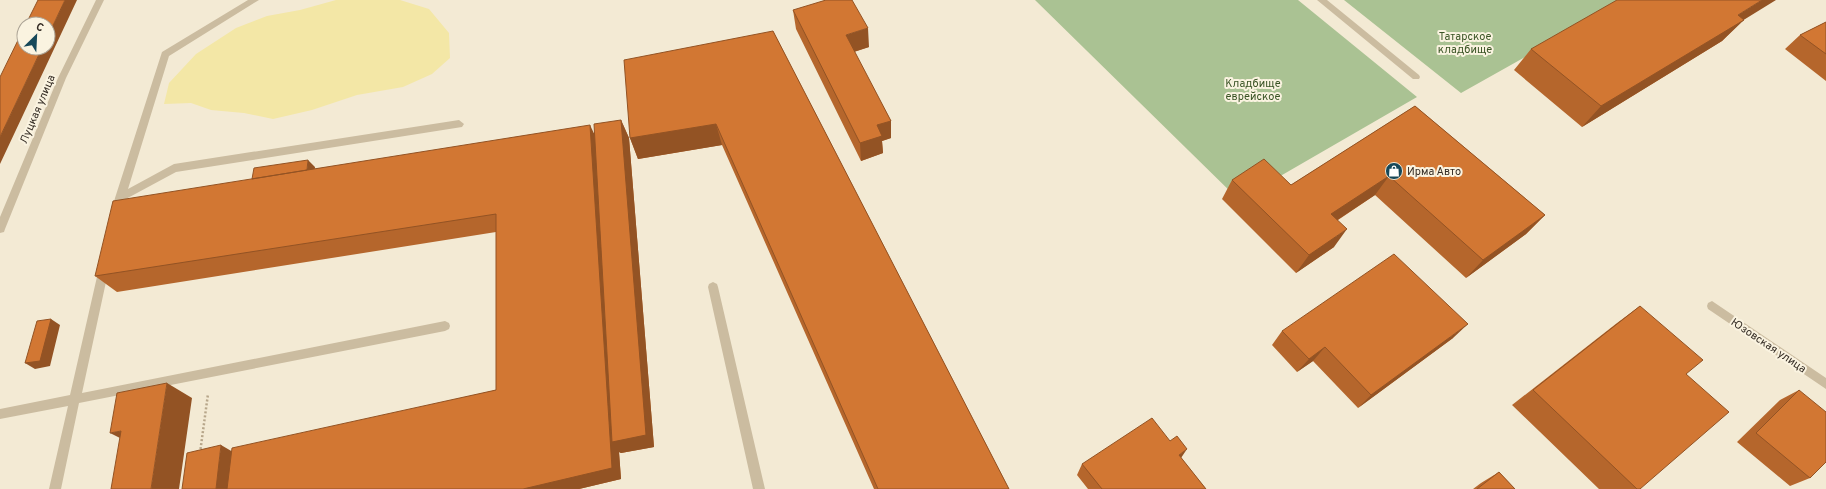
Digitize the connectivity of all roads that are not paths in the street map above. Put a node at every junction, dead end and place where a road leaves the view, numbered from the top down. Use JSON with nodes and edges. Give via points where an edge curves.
{"nodes":[{"id":1,"x":100,"y":0,"type":"edge"},
{"id":2,"x":255,"y":0,"type":"edge"},
{"id":3,"x":1321,"y":0,"type":"edge"},
{"id":4,"x":1416,"y":77,"type":"dead end"},
{"id":5,"x":459,"y":124,"type":"dead end"},
{"id":6,"x":120,"y":198,"type":"junction"},
{"id":7,"x":114,"y":221,"type":"edge"},
{"id":8,"x":0,"y":229,"type":"edge"},
{"id":9,"x":106,"y":260,"type":"edge"},
{"id":10,"x":713,"y":287,"type":"dead end"},
{"id":11,"x":1712,"y":306,"type":"dead end"},
{"id":12,"x":445,"y":326,"type":"dead end"},
{"id":13,"x":1826,"y":384,"type":"edge"},
{"id":14,"x":74,"y":400,"type":"junction"},
{"id":15,"x":0,"y":414,"type":"edge"},
{"id":16,"x":55,"y":489,"type":"edge"},
{"id":17,"x":759,"y":489,"type":"edge"}],
"edges":[{"from":1,"to":8,"type":"street","name":"Луцкая улица","via":[[62,78]]},
{"from":2,"to":6,"type":"street","via":[[166,54]]},
{"from":3,"to":4,"type":"street"},
{"from":5,"to":6,"type":"street","via":[[174,168]]},
{"from":6,"to":7,"type":"street"},
{"from":9,"to":14,"type":"street"},
{"from":10,"to":17,"type":"street"},
{"from":11,"to":13,"type":"street","name":"Юзовская улица"},
{"from":12,"to":14,"type":"street"},
{"from":14,"to":15,"type":"street"},
{"from":14,"to":16,"type":"street"}]}
